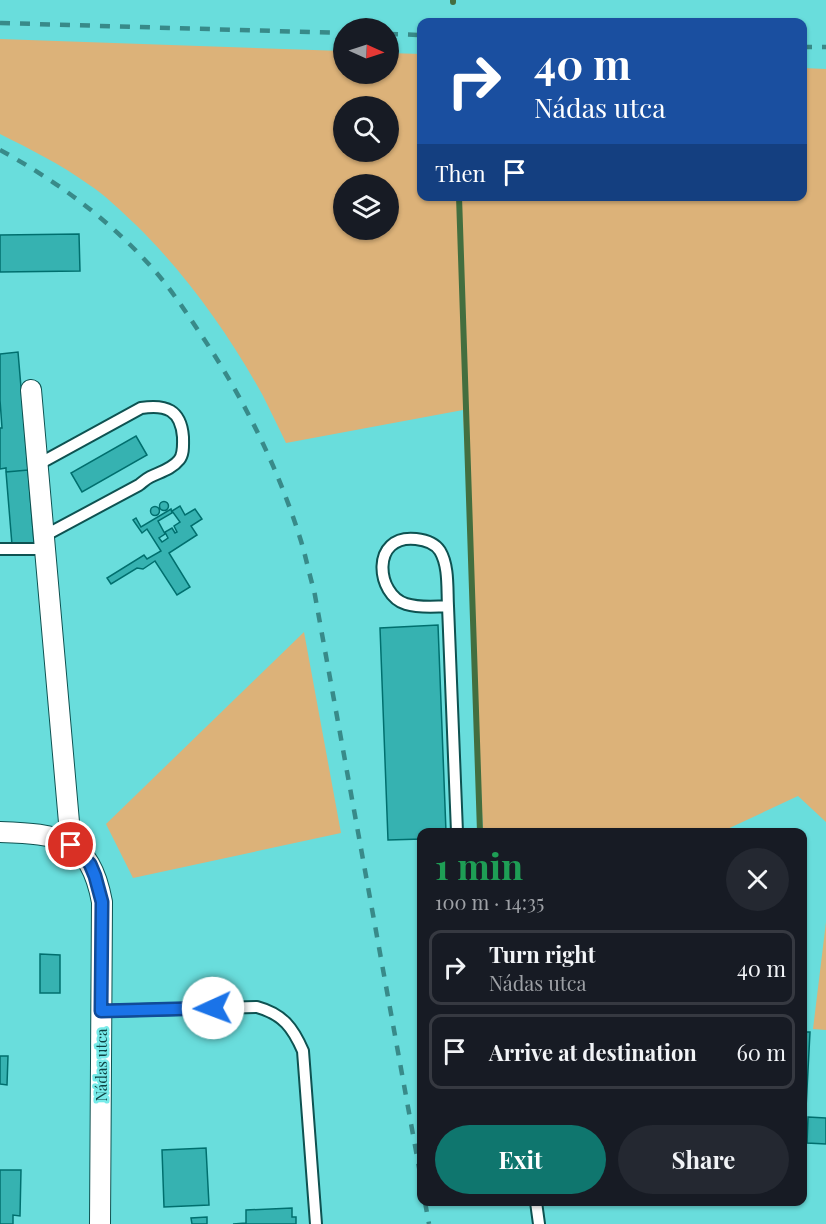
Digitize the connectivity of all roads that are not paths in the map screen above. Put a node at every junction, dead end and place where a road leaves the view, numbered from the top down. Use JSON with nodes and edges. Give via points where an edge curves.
{"nodes":[{"id":1,"x":31,"y":390,"type":"dead end"},
{"id":2,"x":37,"y":465,"type":"junction"},
{"id":3,"x":44,"y":542,"type":"junction"},
{"id":4,"x":0,"y":549,"type":"edge"},
{"id":5,"x":448,"y":606,"type":"junction"},
{"id":6,"x":457,"y":828,"type":"edge"},
{"id":7,"x":0,"y":832,"type":"edge"},
{"id":8,"x":71,"y":845,"type":"junction"},
{"id":9,"x":101,"y":1011,"type":"junction"},
{"id":10,"x":537,"y":1206,"type":"edge"},
{"id":11,"x":100,"y":1224,"type":"edge"},
{"id":12,"x":316,"y":1224,"type":"edge"},
{"id":13,"x":539,"y":1224,"type":"edge"}],
"edges":[{"from":1,"to":2,"type":"street"},
{"from":2,"to":3,"type":"street"},
{"from":2,"to":3,"type":"lane","via":[[141,408],[166,408],[182,427],[182,455],[178,463]]},
{"from":3,"to":4,"type":"lane"},
{"from":3,"to":8,"type":"street"},
{"from":5,"to":5,"type":"lane","via":[[446,571],[439,549],[410,538],[390,545],[383,573],[394,597],[413,606]]},
{"from":5,"to":6,"type":"lane"},
{"from":7,"to":8,"type":"street","name":"Nádas utca","via":[[35,833]]},
{"from":8,"to":9,"type":"street","name":"Nádas utca","via":[[90,864],[102,902]]},
{"from":9,"to":11,"type":"street","name":"Nádas utca"},
{"from":9,"to":12,"type":"lane","via":[[257,1007],[278,1015],[297,1036],[303,1051]]},
{"from":10,"to":13,"type":"lane"}]}
